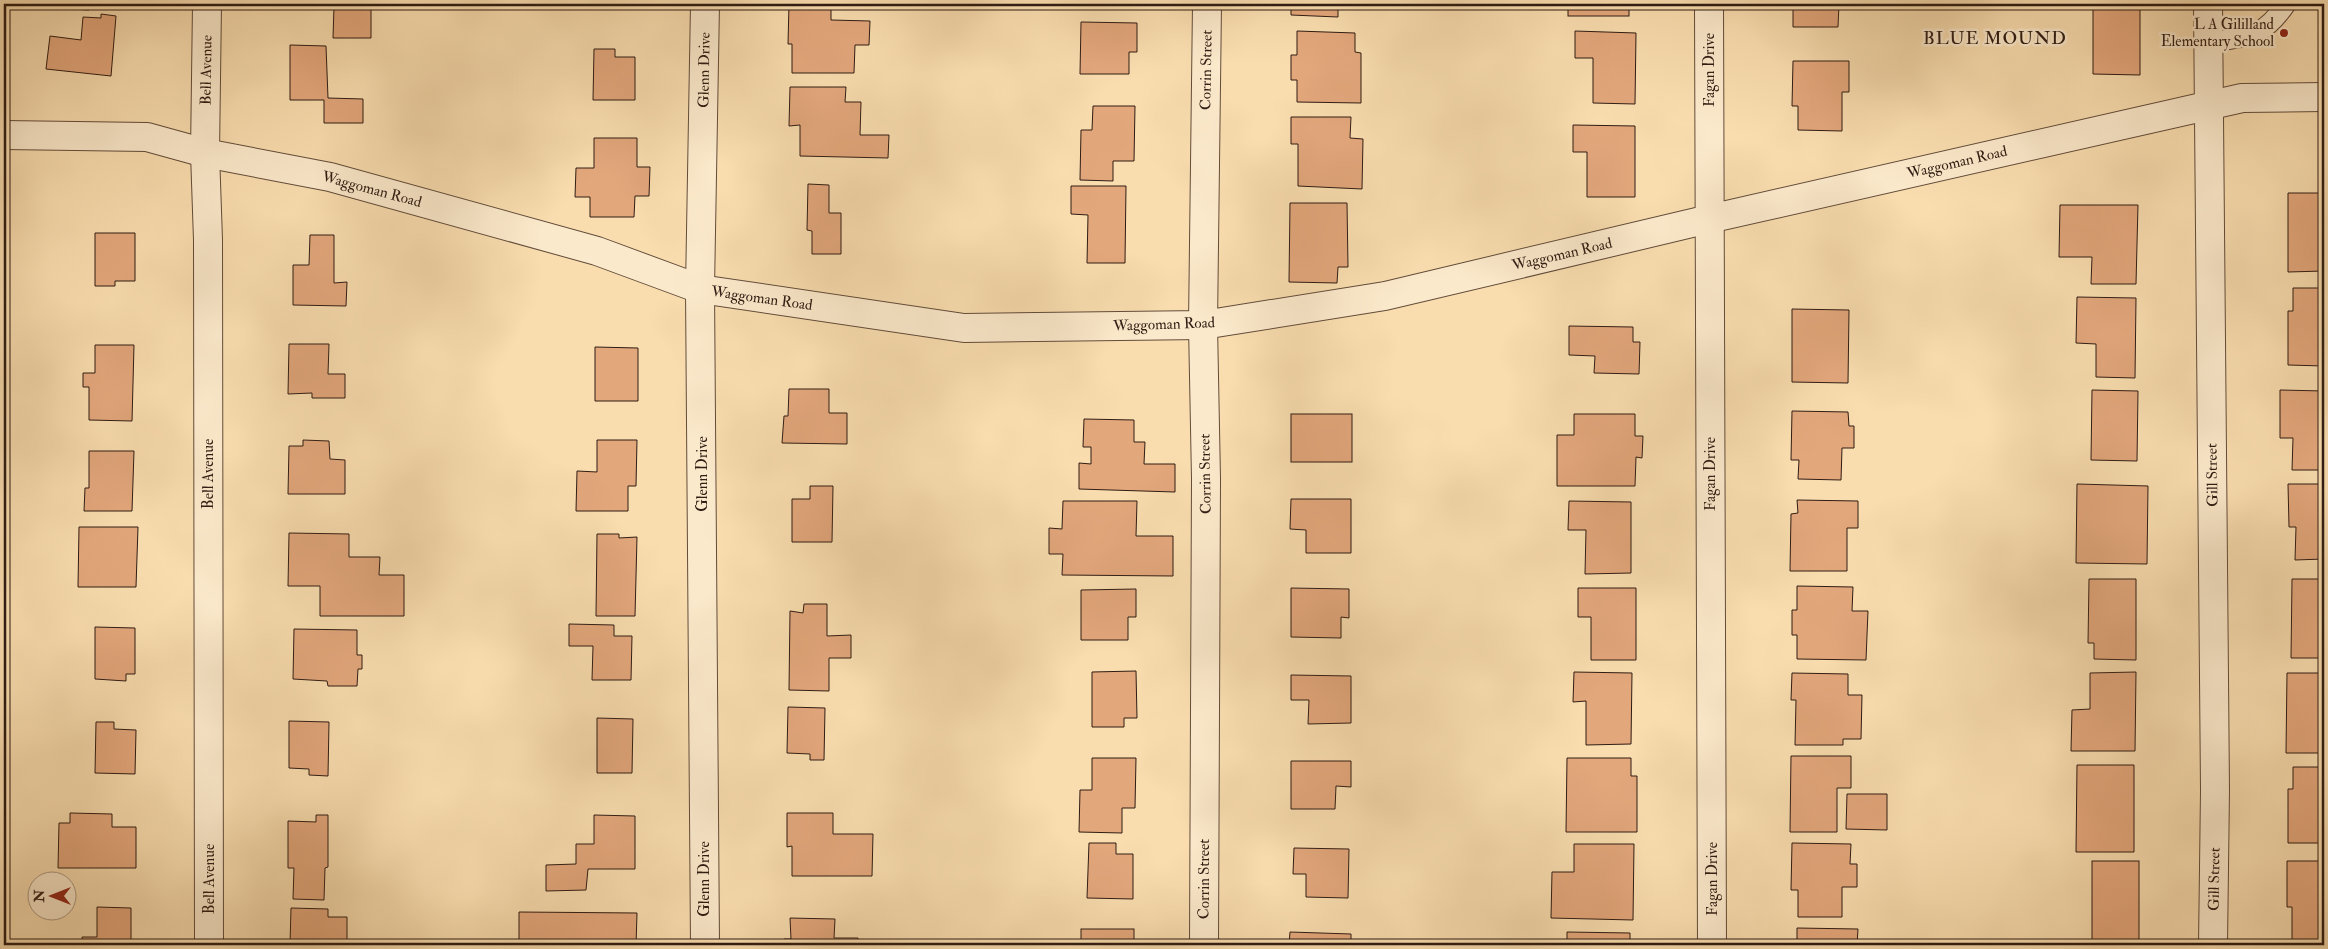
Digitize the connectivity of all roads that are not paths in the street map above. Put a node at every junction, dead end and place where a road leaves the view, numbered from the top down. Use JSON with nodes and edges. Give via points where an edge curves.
{"nodes":[{"id":1,"x":207,"y":4,"type":"edge"},
{"id":2,"x":704,"y":4,"type":"edge"},
{"id":3,"x":1207,"y":4,"type":"edge"},
{"id":4,"x":1709,"y":4,"type":"edge"},
{"id":5,"x":2208,"y":4,"type":"edge"},
{"id":6,"x":2286,"y":4,"type":"edge"},
{"id":7,"x":2208,"y":43,"type":"junction"},
{"id":8,"x":2324,"y":96,"type":"edge"},
{"id":9,"x":2208,"y":105,"type":"junction"},
{"id":10,"x":4,"y":136,"type":"edge"},
{"id":11,"x":205,"y":153,"type":"junction"},
{"id":12,"x":1708,"y":219,"type":"junction"},
{"id":13,"x":700,"y":289,"type":"junction"},
{"id":14,"x":1203,"y":325,"type":"junction"},
{"id":15,"x":209,"y":945,"type":"edge"},
{"id":16,"x":705,"y":945,"type":"edge"},
{"id":17,"x":1204,"y":945,"type":"edge"},
{"id":18,"x":1712,"y":945,"type":"edge"},
{"id":19,"x":2213,"y":945,"type":"edge"}],
"edges":[{"from":1,"to":11,"type":"street","name":"Bell Avenue"},
{"from":2,"to":13,"type":"street","name":"Glenn Drive"},
{"from":3,"to":14,"type":"street","name":"Corrin Street"},
{"from":4,"to":12,"type":"street","name":"Fagan Drive"},
{"from":5,"to":7,"type":"street","name":"Gill Street"},
{"from":6,"to":7,"type":"lane","via":[[2274,22],[2255,35]]},
{"from":7,"to":9,"type":"street","name":"Gill Street"},
{"from":8,"to":9,"type":"street","name":"Waggoman Road","via":[[2242,98]]},
{"from":9,"to":12,"type":"street","name":"Waggoman Road"},
{"from":9,"to":19,"type":"street","name":"Gill Street","via":[[2215,780]]},
{"from":10,"to":11,"type":"street","name":"Waggoman Road","via":[[147,137]]},
{"from":11,"to":13,"type":"street","name":"Waggoman Road","via":[[340,180],[597,251]]},
{"from":11,"to":15,"type":"street","name":"Bell Avenue","via":[[208,240]]},
{"from":12,"to":14,"type":"street","name":"Waggoman Road","via":[[1385,296]]},
{"from":12,"to":18,"type":"street","name":"Fagan Drive"},
{"from":13,"to":14,"type":"street","name":"Waggoman Road","via":[[964,328]]},
{"from":13,"to":16,"type":"street","name":"Glenn Drive"},
{"from":14,"to":17,"type":"street","name":"Corrin Street","via":[[1206,479]]}]}
